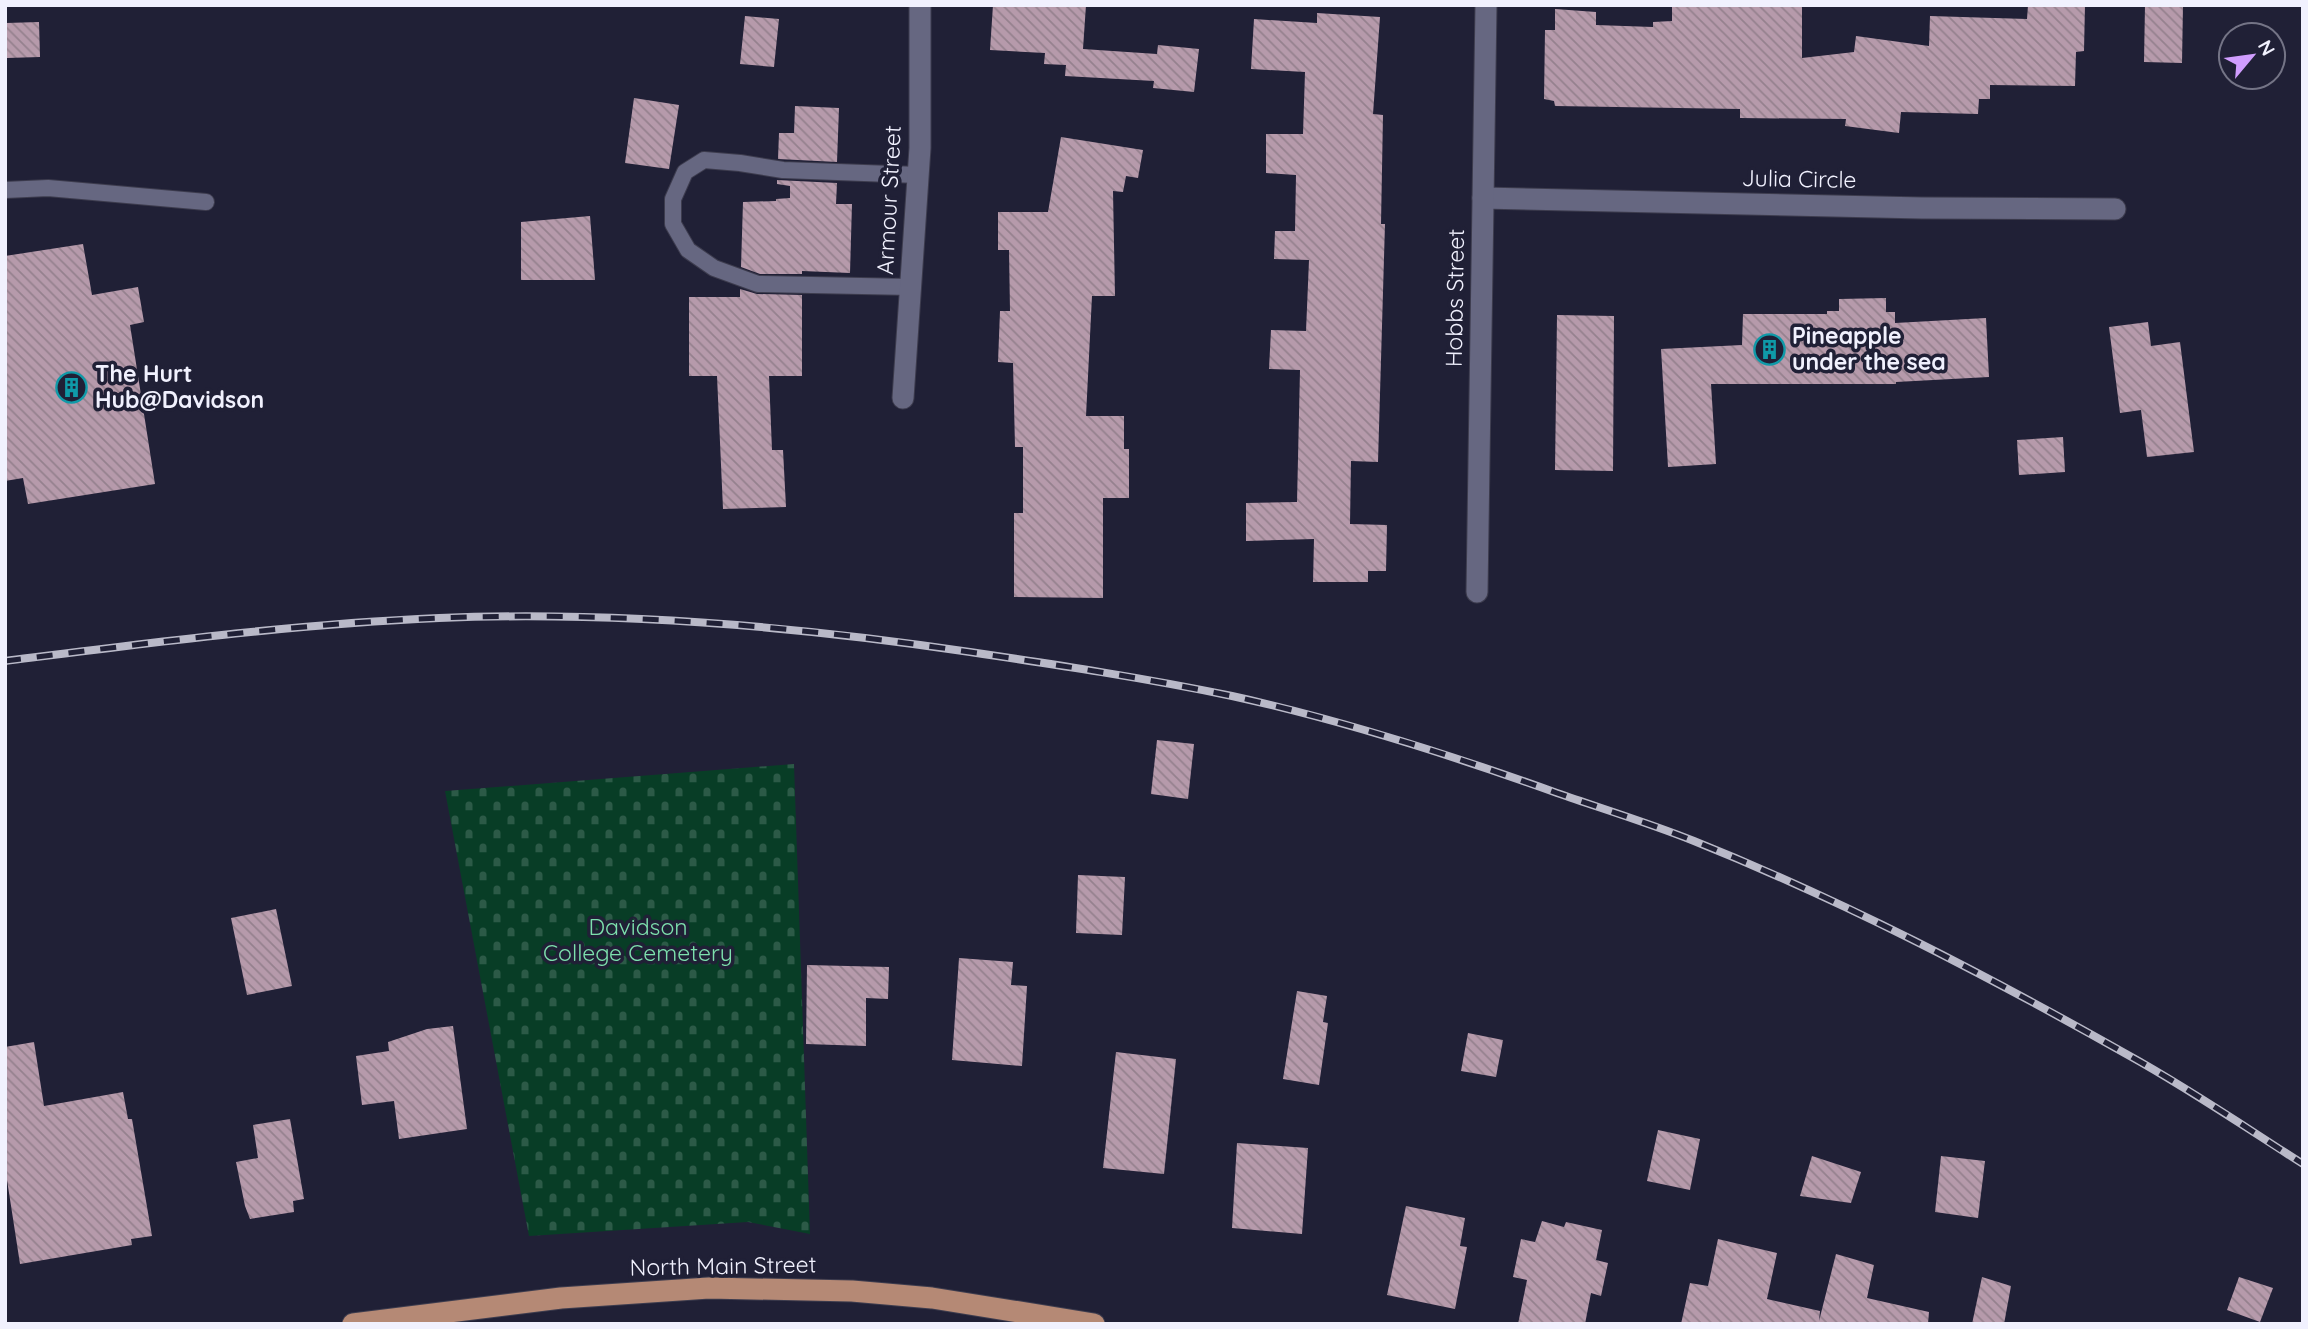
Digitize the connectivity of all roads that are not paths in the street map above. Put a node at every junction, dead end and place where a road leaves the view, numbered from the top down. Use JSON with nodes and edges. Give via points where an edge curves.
{"nodes":[{"id":1,"x":920,"y":5,"type":"edge"},
{"id":2,"x":1486,"y":5,"type":"edge"},
{"id":3,"x":918,"y":175,"type":"junction"},
{"id":4,"x":5,"y":190,"type":"edge"},
{"id":5,"x":1483,"y":198,"type":"junction"},
{"id":6,"x":206,"y":202,"type":"dead end"},
{"id":7,"x":2115,"y":209,"type":"dead end"},
{"id":8,"x":911,"y":287,"type":"junction"},
{"id":9,"x":903,"y":398,"type":"dead end"},
{"id":10,"x":1477,"y":592,"type":"dead end"},
{"id":11,"x":353,"y":1324,"type":"edge"},
{"id":12,"x":1094,"y":1324,"type":"edge"}],
"edges":[{"from":1,"to":3,"type":"street","name":"Armour Street"},
{"from":2,"to":5,"type":"street","name":"Hobbs Street"},
{"from":3,"to":8,"type":"street","name":"Armour Street"},
{"from":3,"to":8,"type":"lane","via":[[783,170],[704,160],[685,172],[673,199],[673,224],[688,250],[714,268],[758,284]]},
{"from":4,"to":6,"type":"lane","via":[[48,188]]},
{"from":5,"to":7,"type":"street","name":"Julia Circle"},
{"from":5,"to":10,"type":"street","name":"Hobbs Street"},
{"from":8,"to":9,"type":"street","name":"Armour Street"},
{"from":11,"to":12,"type":"main road","name":"North Main Street","via":[[561,1298],[709,1288],[932,1298]]}]}
